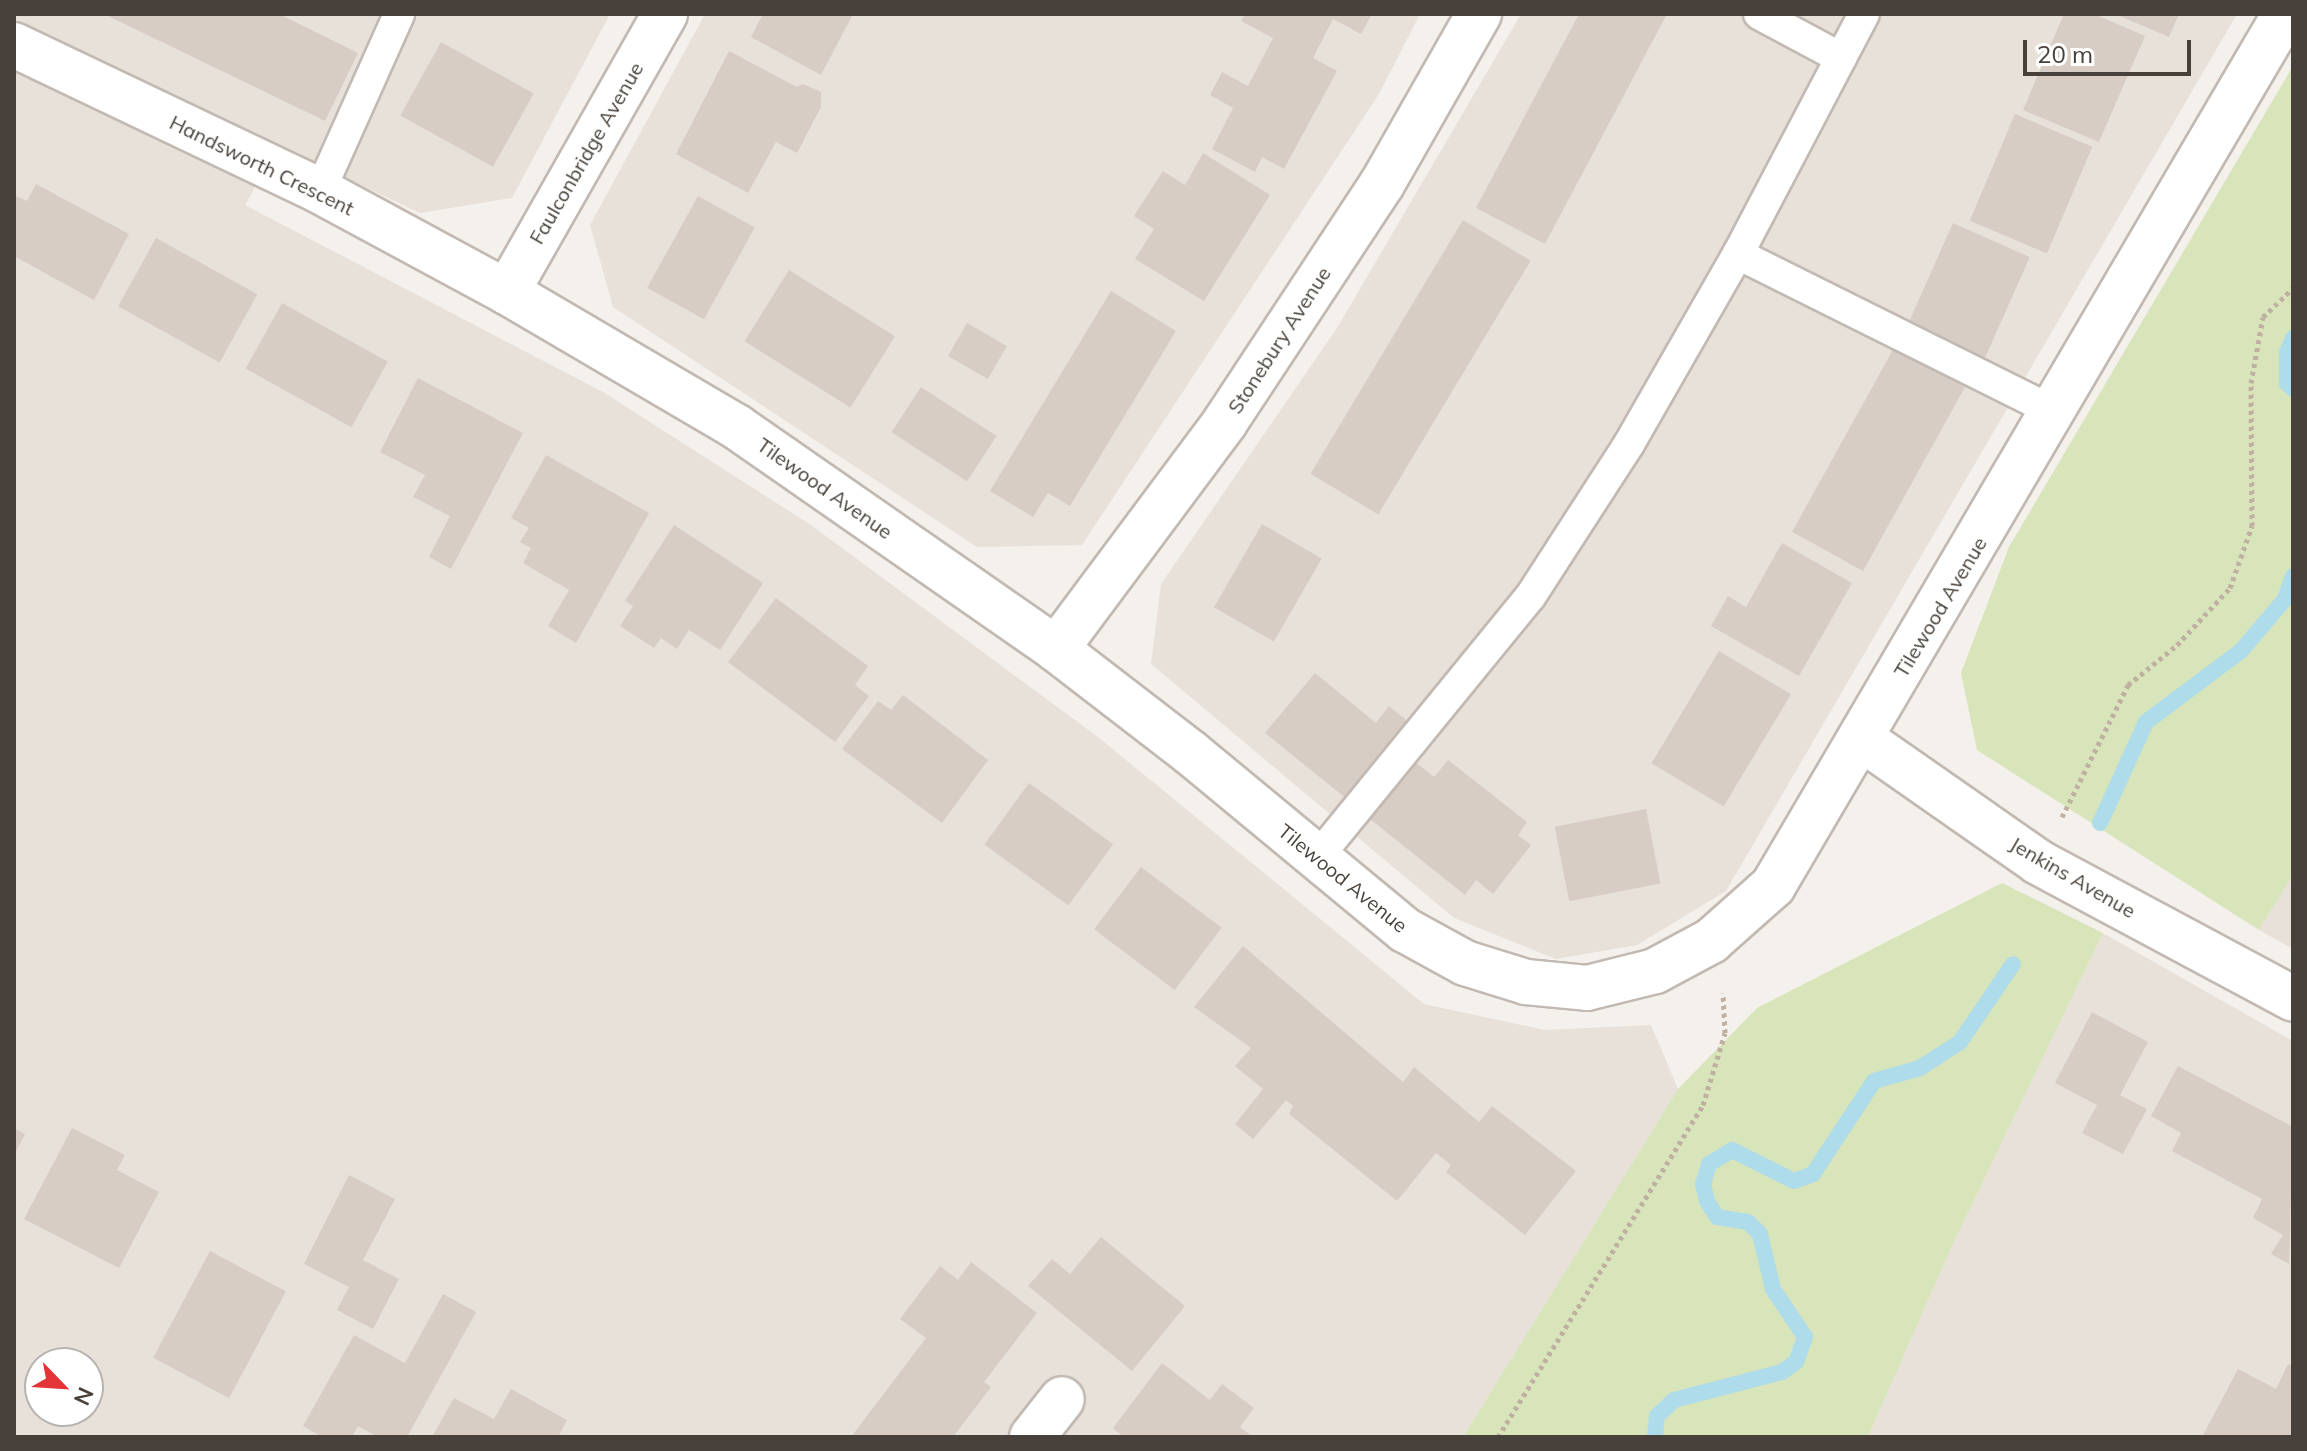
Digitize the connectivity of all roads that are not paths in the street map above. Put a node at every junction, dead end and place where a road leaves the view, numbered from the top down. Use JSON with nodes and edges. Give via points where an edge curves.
{"nodes":[{"id":1,"x":399,"y":14,"type":"edge"},
{"id":2,"x":665,"y":14,"type":"edge"},
{"id":3,"x":1479,"y":14,"type":"edge"},
{"id":4,"x":1759,"y":14,"type":"edge"},
{"id":5,"x":1864,"y":14,"type":"edge"},
{"id":6,"x":2285,"y":14,"type":"edge"},
{"id":7,"x":14,"y":45,"type":"edge"},
{"id":8,"x":1841,"y":58,"type":"junction"},
{"id":9,"x":320,"y":191,"type":"junction"},
{"id":10,"x":1738,"y":254,"type":"junction"},
{"id":11,"x":507,"y":292,"type":"junction"},
{"id":12,"x":2055,"y":412,"type":"junction"},
{"id":13,"x":1056,"y":649,"type":"junction"},
{"id":14,"x":1862,"y":739,"type":"junction"},
{"id":15,"x":1316,"y":859,"type":"junction"},
{"id":16,"x":2293,"y":999,"type":"edge"},
{"id":17,"x":1062,"y":1399,"type":"dead end"},
{"id":18,"x":1032,"y":1437,"type":"edge"}],
"edges":[{"from":1,"to":9,"type":"lane"},
{"from":2,"to":11,"type":"street","name":"Faulconbridge Avenue"},
{"from":3,"to":13,"type":"street","name":"Stonebury Avenue","via":[[1382,184],[1225,422]]},
{"from":4,"to":8,"type":"lane"},
{"from":5,"to":8,"type":"lane"},
{"from":6,"to":12,"type":"street","name":"Tilewood Avenue"},
{"from":7,"to":9,"type":"street","name":"Handsworth Crescent"},
{"from":8,"to":10,"type":"lane"},
{"from":9,"to":11,"type":"street","name":"Handsworth Crescent"},
{"from":10,"to":12,"type":"lane"},
{"from":10,"to":15,"type":"lane","via":[[1629,444],[1530,597]]},
{"from":11,"to":13,"type":"street","name":"Tilewood Avenue","via":[[737,427]]},
{"from":12,"to":14,"type":"street","name":"Tilewood Avenue"},
{"from":13,"to":15,"type":"street","name":"Tilewood Avenue"},
{"from":14,"to":15,"type":"street","name":"Tilewood Avenue","via":[[1773,886],[1700,947],[1655,971],[1587,988],[1526,982],[1465,963],[1405,930]]},
{"from":14,"to":16,"type":"street","name":"Jenkins Avenue","via":[[2038,862]]},
{"from":17,"to":18,"type":"street"}]}
